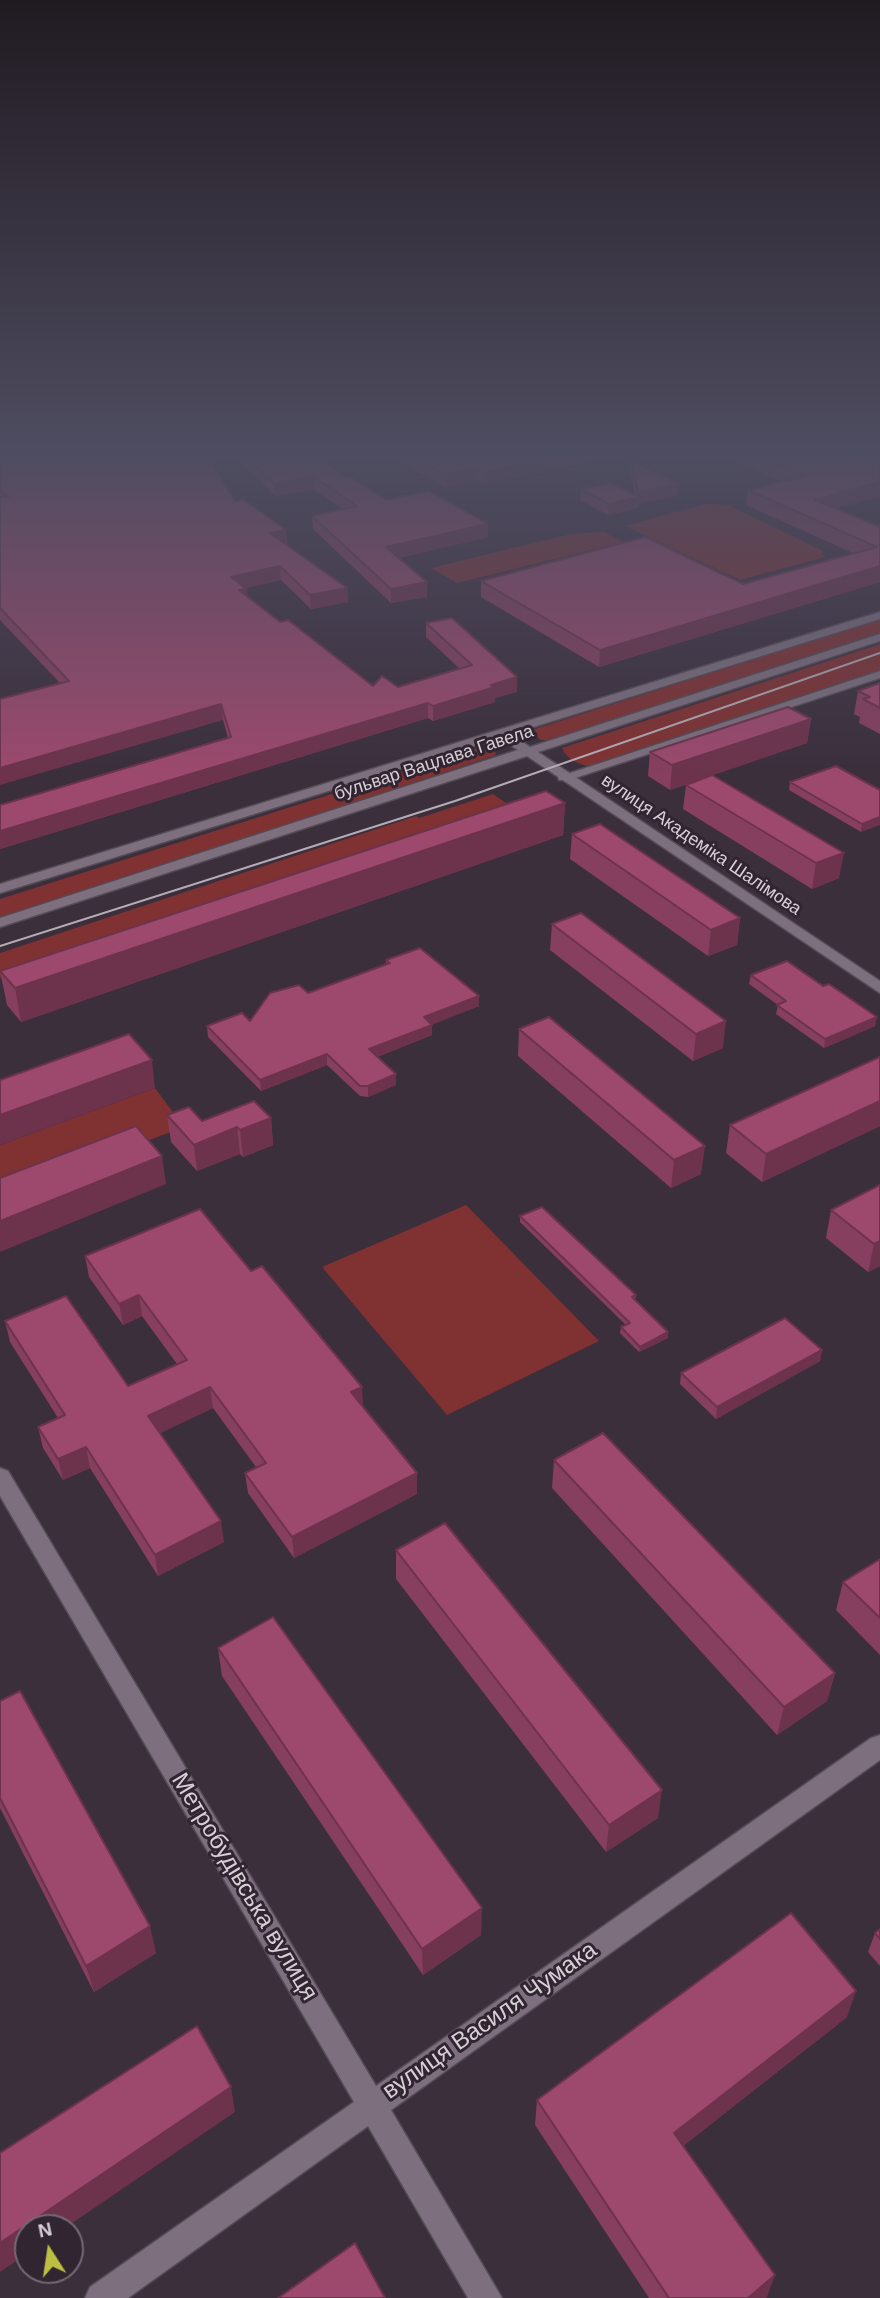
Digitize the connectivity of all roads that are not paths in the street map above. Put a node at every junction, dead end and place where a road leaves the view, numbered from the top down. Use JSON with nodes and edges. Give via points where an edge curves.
{"nodes":[{"id":1,"x":880,"y":615,"type":"edge"},
{"id":2,"x":880,"y":638,"type":"edge"},
{"id":3,"x":880,"y":674,"type":"edge"},
{"id":4,"x":501,"y":733,"type":"junction"},
{"id":5,"x":528,"y":752,"type":"junction"},
{"id":6,"x":564,"y":777,"type":"junction"},
{"id":7,"x":0,"y":889,"type":"edge"},
{"id":8,"x":0,"y":923,"type":"edge"},
{"id":9,"x":880,"y":988,"type":"edge"},
{"id":10,"x":0,"y":1477,"type":"edge"},
{"id":11,"x":880,"y":1746,"type":"edge"},
{"id":12,"x":373,"y":2104,"type":"junction"},
{"id":13,"x":101,"y":2298,"type":"edge"},
{"id":14,"x":486,"y":2298,"type":"edge"}],
"edges":[{"from":1,"to":4,"type":"main road","name":"бульвар Вацлава Гавела"},
{"from":2,"to":5,"type":"main road","name":"бульвар Вацлава Гавела"},
{"from":3,"to":6,"type":"main road"},
{"from":4,"to":5,"type":"main road","name":"вулиця Академіка Шалімова"},
{"from":4,"to":7,"type":"main road","name":"бульвар Вацлава Гавела"},
{"from":5,"to":6,"type":"main road","name":"вулиця Академіка Шалімова"},
{"from":5,"to":8,"type":"main road","name":"бульвар Вацлава Гавела"},
{"from":6,"to":9,"type":"main road","name":"вулиця Академіка Шалімова"},
{"from":10,"to":12,"type":"main road","name":"Метробудівська вулиця"},
{"from":11,"to":12,"type":"main road","name":"вулиця Василя Чумака"},
{"from":12,"to":13,"type":"main road","name":"вулиця Василя Чумака"},
{"from":12,"to":14,"type":"main road","name":"Метробудівська вулиця"}]}
